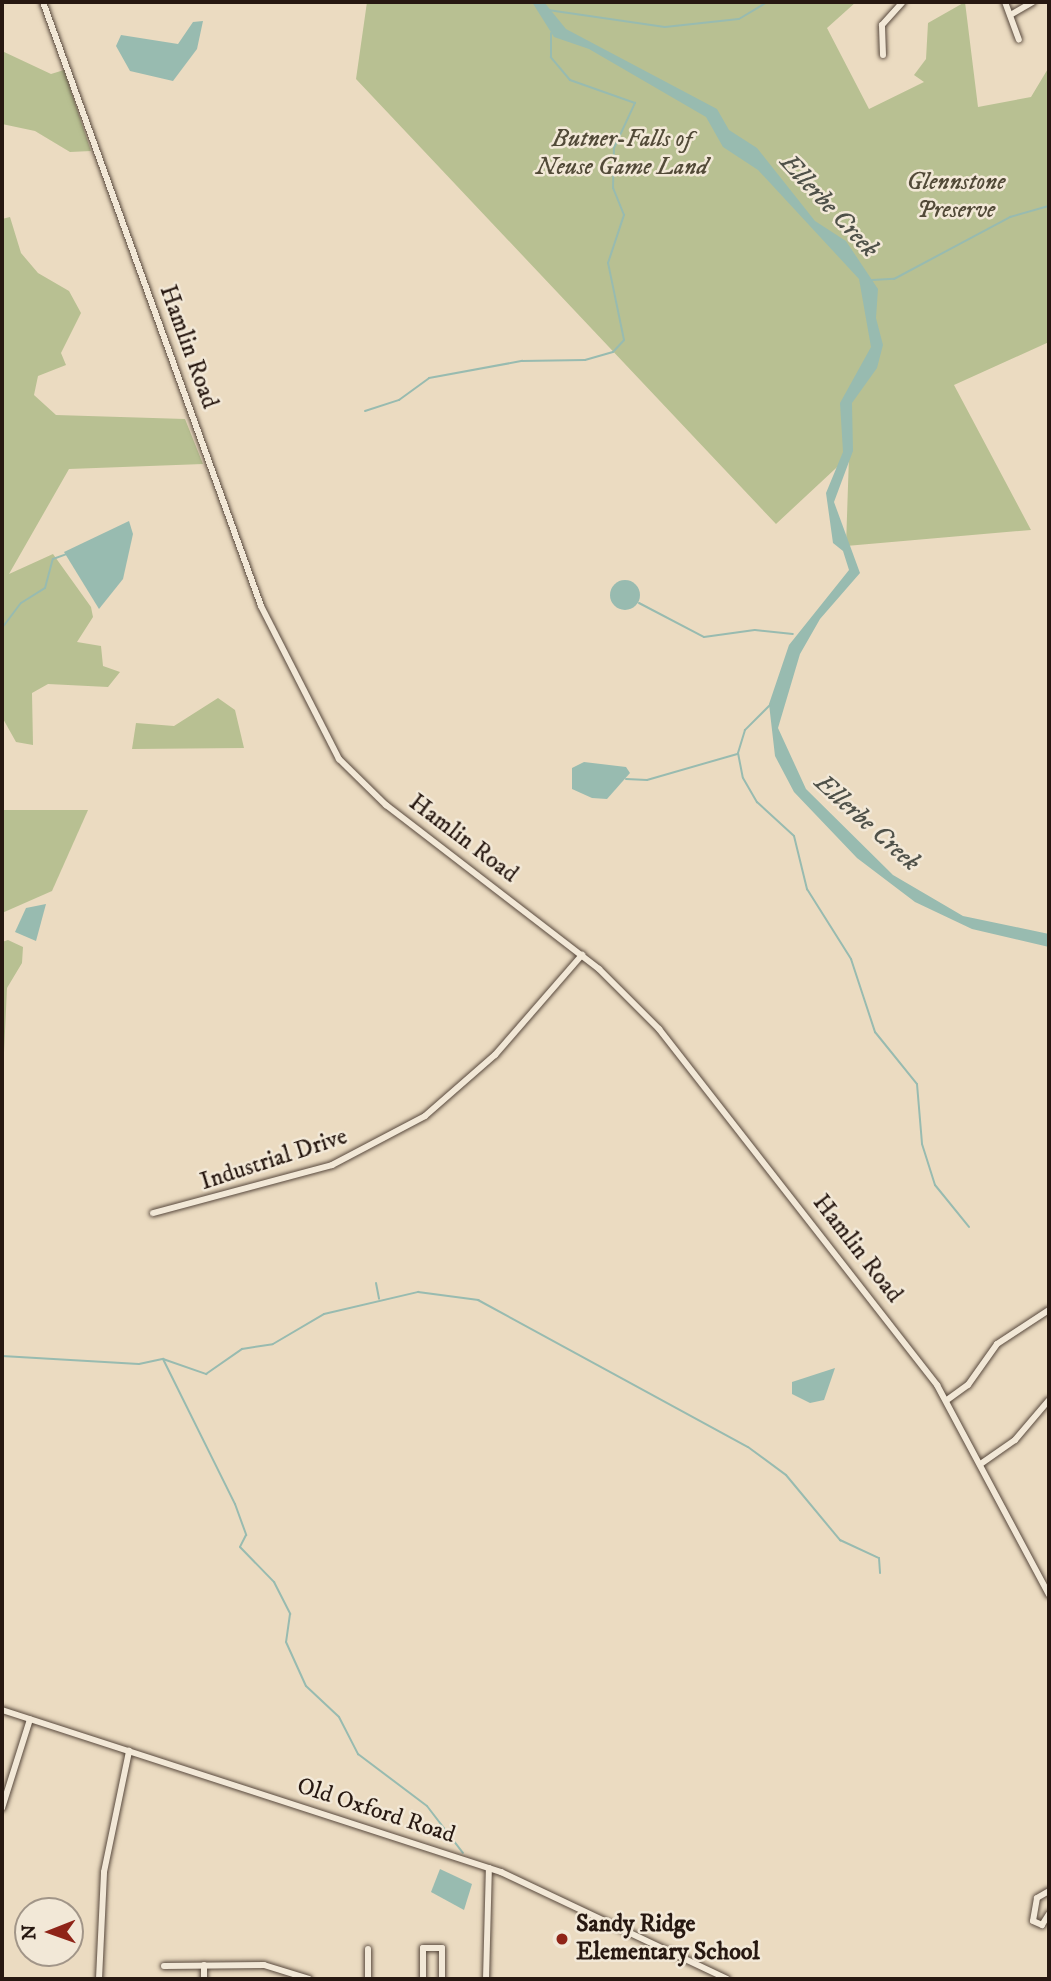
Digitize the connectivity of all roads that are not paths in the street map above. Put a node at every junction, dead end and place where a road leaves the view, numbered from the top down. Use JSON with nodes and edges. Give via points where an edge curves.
{"nodes":[{"id":1,"x":43,"y":2,"type":"edge"},
{"id":2,"x":903,"y":2,"type":"edge"},
{"id":3,"x":1005,"y":2,"type":"edge"},
{"id":4,"x":1033,"y":2,"type":"edge"},
{"id":5,"x":1012,"y":14,"type":"junction"},
{"id":6,"x":1019,"y":40,"type":"dead end"},
{"id":7,"x":883,"y":55,"type":"dead end"},
{"id":8,"x":582,"y":955,"type":"junction"},
{"id":9,"x":153,"y":1213,"type":"dead end"},
{"id":10,"x":1049,"y":1310,"type":"edge"},
{"id":11,"x":947,"y":1400,"type":"junction"},
{"id":12,"x":1049,"y":1400,"type":"edge"},
{"id":13,"x":982,"y":1463,"type":"junction"},
{"id":14,"x":1049,"y":1595,"type":"edge"},
{"id":15,"x":2,"y":1710,"type":"edge"},
{"id":16,"x":30,"y":1719,"type":"junction"},
{"id":17,"x":129,"y":1751,"type":"junction"},
{"id":18,"x":2,"y":1808,"type":"edge"},
{"id":19,"x":489,"y":1868,"type":"junction"},
{"id":20,"x":1049,"y":1891,"type":"edge"},
{"id":21,"x":1049,"y":1914,"type":"edge"},
{"id":22,"x":368,"y":1949,"type":"dead end"},
{"id":23,"x":204,"y":1965,"type":"junction"},
{"id":24,"x":164,"y":1966,"type":"dead end"},
{"id":25,"x":99,"y":1979,"type":"edge"},
{"id":26,"x":204,"y":1979,"type":"edge"},
{"id":27,"x":309,"y":1979,"type":"edge"},
{"id":28,"x":369,"y":1979,"type":"edge"},
{"id":29,"x":423,"y":1979,"type":"edge"},
{"id":30,"x":442,"y":1979,"type":"edge"},
{"id":31,"x":486,"y":1979,"type":"edge"},
{"id":32,"x":727,"y":1979,"type":"edge"}],
"edges":[{"from":1,"to":8,"type":"street","name":"Hamlin Road","via":[[256,593],[327,738],[347,770],[386,805]]},
{"from":2,"to":7,"type":"street","via":[[882,25]]},
{"from":3,"to":5,"type":"street"},
{"from":4,"to":5,"type":"street"},
{"from":5,"to":6,"type":"street"},
{"from":8,"to":9,"type":"street","name":"Industrial Drive","via":[[495,1055],[425,1116],[332,1165]]},
{"from":8,"to":11,"type":"street","name":"Hamlin Road","via":[[669,1041]]},
{"from":10,"to":11,"type":"street","via":[[996,1344],[968,1385]]},
{"from":11,"to":13,"type":"street","name":"Hamlin Road"},
{"from":12,"to":13,"type":"street","via":[[1015,1440]]},
{"from":13,"to":14,"type":"street","name":"Hamlin Road"},
{"from":15,"to":16,"type":"street","name":"Old Oxford Road"},
{"from":16,"to":17,"type":"street","name":"Old Oxford Road"},
{"from":16,"to":18,"type":"street"},
{"from":17,"to":19,"type":"street","name":"Old Oxford Road"},
{"from":17,"to":25,"type":"street","via":[[104,1872]]},
{"from":19,"to":31,"type":"street"},
{"from":19,"to":32,"type":"street","name":"Old Oxford Road","via":[[564,1897]]},
{"from":20,"to":21,"type":"street","via":[[1037,1898],[1033,1921],[1042,1925]]},
{"from":22,"to":28,"type":"street"},
{"from":23,"to":24,"type":"street"},
{"from":23,"to":26,"type":"street"},
{"from":23,"to":27,"type":"street","via":[[264,1965]]},
{"from":29,"to":30,"type":"street","via":[[424,1948],[442,1948]]}]}
